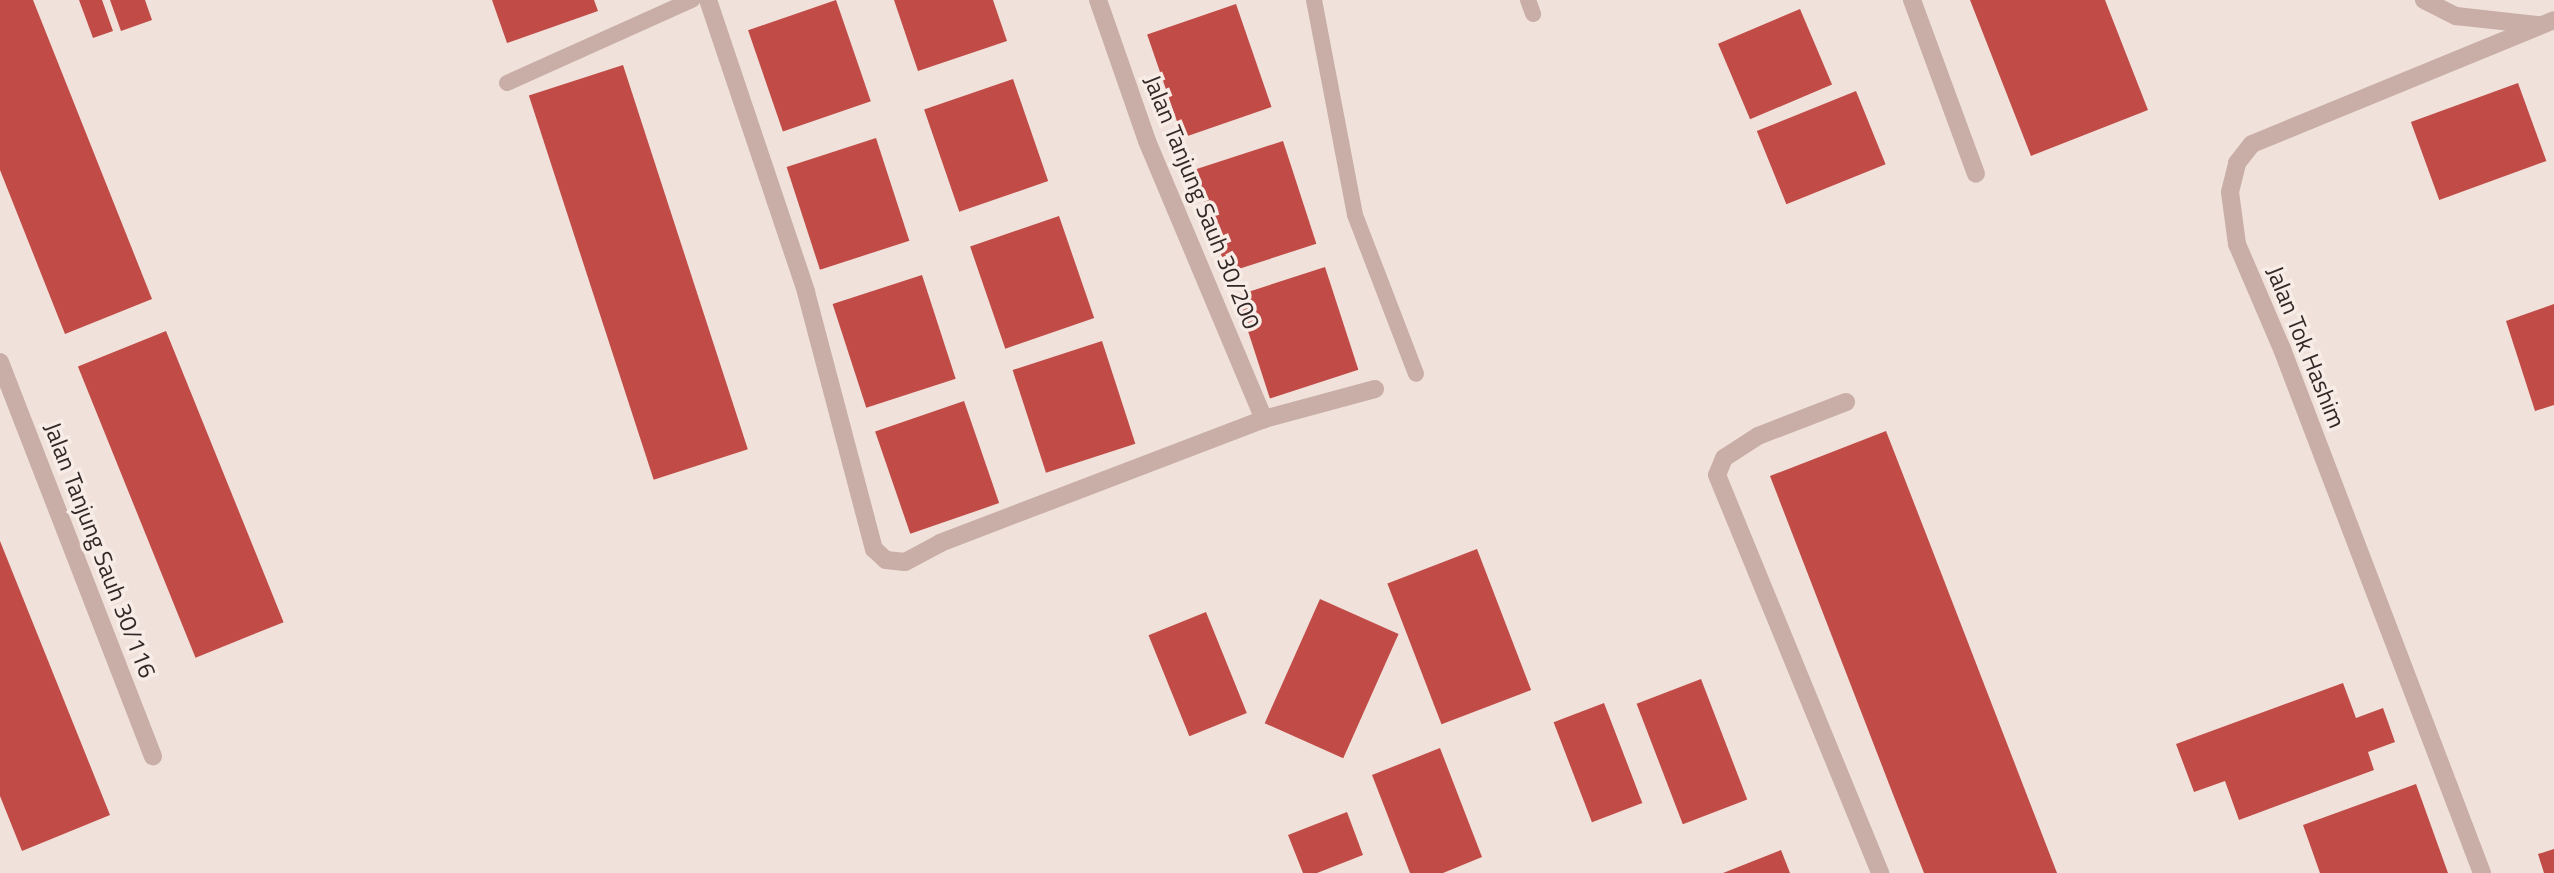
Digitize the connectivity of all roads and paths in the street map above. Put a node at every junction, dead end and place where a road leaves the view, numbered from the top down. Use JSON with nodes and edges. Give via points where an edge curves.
{"nodes":[{"id":1,"x":692,"y":0,"type":"edge"},
{"id":2,"x":708,"y":0,"type":"edge"},
{"id":3,"x":1098,"y":0,"type":"edge"},
{"id":4,"x":1314,"y":0,"type":"edge"},
{"id":5,"x":1912,"y":0,"type":"edge"},
{"id":6,"x":2424,"y":0,"type":"edge"},
{"id":7,"x":2547,"y":22,"type":"edge"},
{"id":8,"x":507,"y":83,"type":"dead end"},
{"id":9,"x":1976,"y":174,"type":"dead end"},
{"id":10,"x":0,"y":362,"type":"edge"},
{"id":11,"x":1416,"y":374,"type":"dead end"},
{"id":12,"x":1375,"y":389,"type":"dead end"},
{"id":13,"x":1846,"y":402,"type":"dead end"},
{"id":14,"x":1264,"y":419,"type":"junction"},
{"id":15,"x":153,"y":756,"type":"dead end"},
{"id":16,"x":1880,"y":873,"type":"edge"},
{"id":17,"x":2482,"y":873,"type":"edge"}],
"edges":[{"from":1,"to":8,"type":"lane"},
{"from":2,"to":14,"type":"street","via":[[806,292],[874,549],[886,560],[905,562],[940,543]]},
{"from":3,"to":14,"type":"street","name":"Jalan Tanjung Sauh 30/200","via":[[1147,141]]},
{"from":4,"to":11,"type":"lane","via":[[1355,215]]},
{"from":5,"to":9,"type":"street"},
{"from":6,"to":7,"type":"street","via":[[2456,16]]},
{"from":7,"to":17,"type":"street","name":"Jalan Tok Hashim","via":[[2252,144],[2237,163],[2230,192],[2237,244],[2282,348]]},
{"from":10,"to":15,"type":"street","name":"Jalan Tanjung Sauh 30/116"},
{"from":12,"to":14,"type":"street"},
{"from":13,"to":16,"type":"street","via":[[1758,436],[1724,458],[1717,475]]}]}
